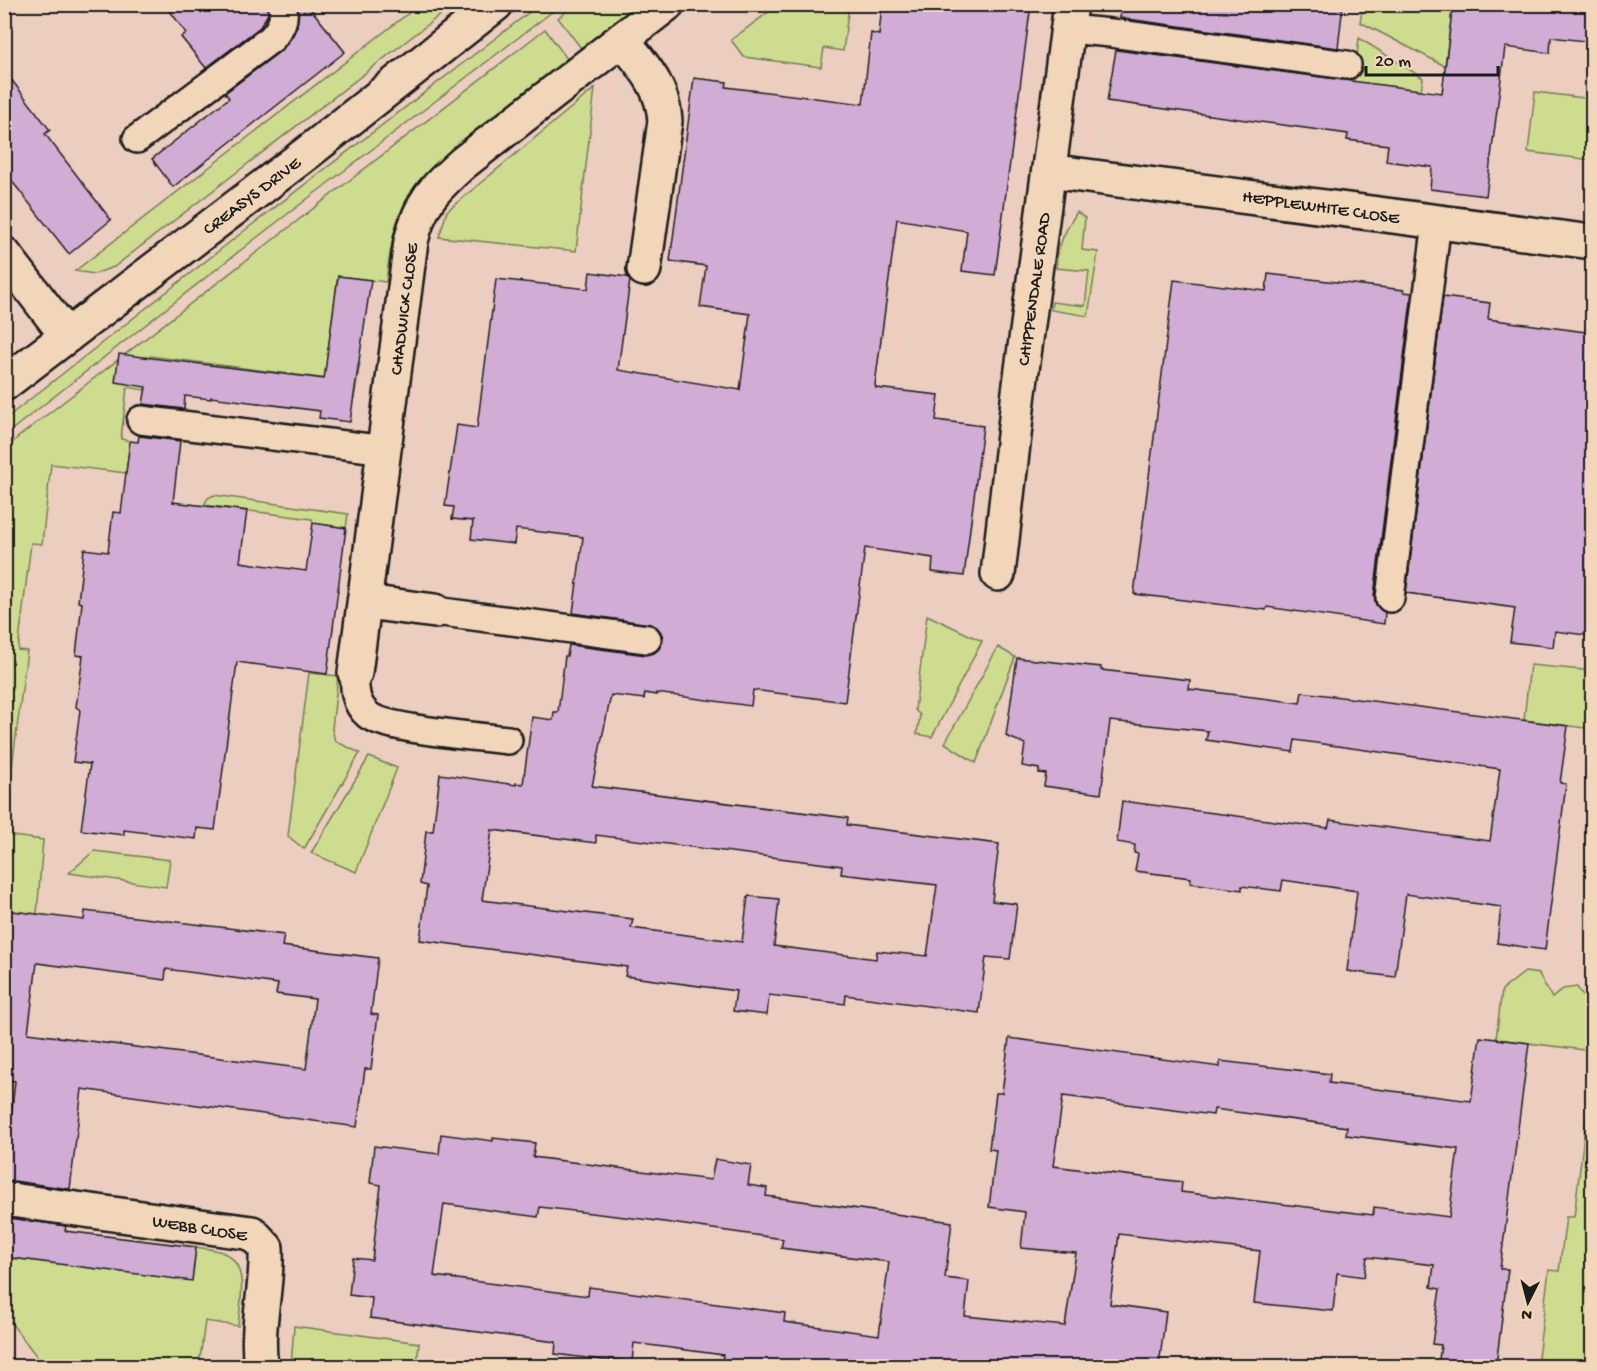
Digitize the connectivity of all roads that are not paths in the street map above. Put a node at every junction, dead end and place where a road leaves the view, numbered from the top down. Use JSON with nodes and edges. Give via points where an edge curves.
{"nodes":[{"id":1,"x":282,"y":4,"type":"edge"},
{"id":2,"x":496,"y":4,"type":"edge"},
{"id":3,"x":667,"y":4,"type":"edge"},
{"id":4,"x":1069,"y":17,"type":"edge"},
{"id":5,"x":622,"y":39,"type":"junction"},
{"id":6,"x":1347,"y":64,"type":"dead end"},
{"id":7,"x":137,"y":139,"type":"dead end"},
{"id":8,"x":1049,"y":171,"type":"junction"},
{"id":9,"x":1437,"y":222,"type":"junction"},
{"id":10,"x":1593,"y":242,"type":"edge"},
{"id":11,"x":4,"y":254,"type":"edge"},
{"id":12,"x":644,"y":269,"type":"dead end"},
{"id":13,"x":67,"y":336,"type":"junction"},
{"id":14,"x":4,"y":384,"type":"edge"},
{"id":15,"x":141,"y":420,"type":"dead end"},
{"id":16,"x":386,"y":450,"type":"junction"},
{"id":17,"x":998,"y":574,"type":"dead end"},
{"id":18,"x":1390,"y":597,"type":"dead end"},
{"id":19,"x":366,"y":602,"type":"junction"},
{"id":20,"x":435,"y":611,"type":"joint"},
{"id":21,"x":647,"y":639,"type":"dead end"},
{"id":22,"x":355,"y":673,"type":"joint"},
{"id":23,"x":508,"y":740,"type":"dead end"},
{"id":24,"x":11,"y":1200,"type":"dead end"},
{"id":25,"x":261,"y":1366,"type":"edge"}],
"edges":[{"from":1,"to":7,"type":"lane","via":[[283,21],[271,39]]},
{"from":2,"to":13,"type":"street","name":"CREASYS DRIVE"},
{"from":3,"to":5,"type":"street","name":"CHADWICK CLOSE"},
{"from":4,"to":6,"type":"lane","via":[[1111,33]]},
{"from":4,"to":8,"type":"street","name":"CHIPPENDALE ROAD"},
{"from":5,"to":12,"type":"street","via":[[649,74],[664,103],[665,121]]},
{"from":5,"to":16,"type":"street","name":"CHADWICK CLOSE","via":[[463,163],[425,201],[411,242]]},
{"from":8,"to":9,"type":"street","name":"HEPPLEWHITE CLOSE"},
{"from":8,"to":17,"type":"street","name":"CHIPPENDALE ROAD","via":[[1018,392]]},
{"from":9,"to":10,"type":"street","name":"HEPPLEWHITE CLOSE"},
{"from":9,"to":18,"type":"lane"},
{"from":11,"to":13,"type":"street"},
{"from":13,"to":14,"type":"street","name":"CREASYS DRIVE"},
{"from":15,"to":16,"type":"lane"},
{"from":16,"to":19,"type":"street","name":"CHADWICK CLOSE"},
{"from":19,"to":20,"type":"street"},
{"from":19,"to":22,"type":"street","name":"CHADWICK CLOSE"},
{"from":20,"to":21,"type":"lane"},
{"from":22,"to":23,"type":"lane","via":[[358,704],[377,720]]},
{"from":24,"to":25,"type":"street","name":"WEBB CLOSE","via":[[252,1233],[266,1248]]}]}
